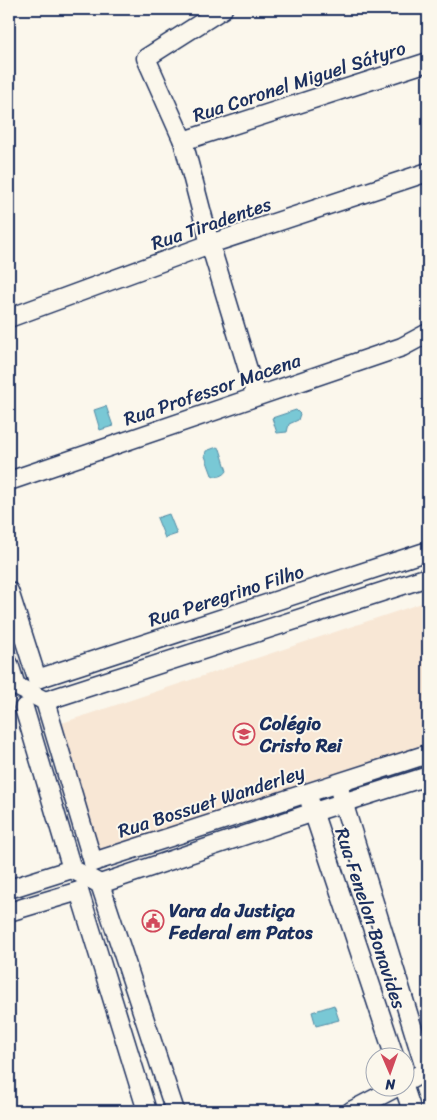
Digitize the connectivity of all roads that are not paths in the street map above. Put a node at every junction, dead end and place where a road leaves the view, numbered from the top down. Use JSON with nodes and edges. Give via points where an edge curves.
{"nodes":[{"id":1,"x":222,"y":9,"type":"edge"},
{"id":2,"x":428,"y":62,"type":"edge"},
{"id":3,"x":183,"y":141,"type":"junction"},
{"id":4,"x":428,"y":172,"type":"edge"},
{"id":5,"x":210,"y":244,"type":"junction"},
{"id":6,"x":9,"y":318,"type":"edge"},
{"id":7,"x":428,"y":333,"type":"edge"},
{"id":8,"x":256,"y":396,"type":"junction"},
{"id":9,"x":9,"y":481,"type":"edge"},
{"id":10,"x":428,"y":551,"type":"edge"},
{"id":11,"x":428,"y":577,"type":"edge"},
{"id":12,"x":9,"y":591,"type":"edge"},
{"id":13,"x":9,"y":664,"type":"edge"},
{"id":14,"x":24,"y":696,"type":"edge"},
{"id":15,"x":428,"y":754,"type":"edge"},
{"id":16,"x":428,"y":776,"type":"edge"},
{"id":17,"x":338,"y":783,"type":"junction"},
{"id":18,"x":307,"y":792,"type":"junction"},
{"id":19,"x":344,"y":803,"type":"junction"},
{"id":20,"x":314,"y":812,"type":"junction"},
{"id":21,"x":86,"y":877,"type":"junction"},
{"id":22,"x":9,"y":889,"type":"edge"},
{"id":23,"x":9,"y":912,"type":"edge"},
{"id":24,"x":392,"y":1048,"type":"edge"},
{"id":25,"x":428,"y":1073,"type":"edge"},
{"id":26,"x":414,"y":1079,"type":"edge"},
{"id":27,"x":376,"y":1098,"type":"edge"},
{"id":28,"x":408,"y":1098,"type":"edge"},
{"id":29,"x":147,"y":1111,"type":"edge"},
{"id":30,"x":176,"y":1111,"type":"edge"},
{"id":31,"x":351,"y":1111,"type":"edge"},
{"id":32,"x":412,"y":1111,"type":"edge"}],
"edges":[{"from":1,"to":3,"type":"street","via":[[146,58]]},
{"from":2,"to":3,"type":"street","name":"Rua Coronel Miguel Sátyro"},
{"from":3,"to":5,"type":"street"},
{"from":4,"to":5,"type":"street","name":"Rua Tiradentes"},
{"from":5,"to":6,"type":"street","name":"Rua Tiradentes"},
{"from":5,"to":8,"type":"street"},
{"from":7,"to":8,"type":"street","name":"Rua Professor Macena","via":[[402,348]]},
{"from":8,"to":9,"type":"street","name":"Rua Professor Macena"},
{"from":10,"to":14,"type":"street","name":"Rua Peregrino Filho"},
{"from":11,"to":14,"type":"street"},
{"from":12,"to":14,"type":"street"},
{"from":13,"to":14,"type":"street"},
{"from":14,"to":21,"type":"street"},
{"from":15,"to":17,"type":"street","name":"Rua Bossuet Wanderley"},
{"from":16,"to":19,"type":"street","name":"Rua Bossuet Wanderley"},
{"from":17,"to":18,"type":"street","name":"Rua Bossuet Wanderley"},
{"from":17,"to":19,"type":"street","name":"Rua Fenelon Bonavides"},
{"from":18,"to":20,"type":"street","name":"Rua Fenelon Bonavides"},
{"from":18,"to":21,"type":"street","name":"Rua Bossuet Wanderley"},
{"from":19,"to":20,"type":"street","name":"Rua Bossuet Wanderley"},
{"from":19,"to":25,"type":"street","name":"Rua Fenelon Bonavides"},
{"from":20,"to":21,"type":"street","name":"Rua Bossuet Wanderley"},
{"from":20,"to":24,"type":"street","name":"Rua Fenelon Bonavides"},
{"from":21,"to":22,"type":"street","name":"Rua Bossuet Wanderley"},
{"from":21,"to":23,"type":"street","name":"Rua Bossuet Wanderley"},
{"from":21,"to":29,"type":"street"},
{"from":21,"to":30,"type":"street"},
{"from":25,"to":26,"type":"street"},
{"from":27,"to":31,"type":"street"},
{"from":28,"to":32,"type":"street"}]}
